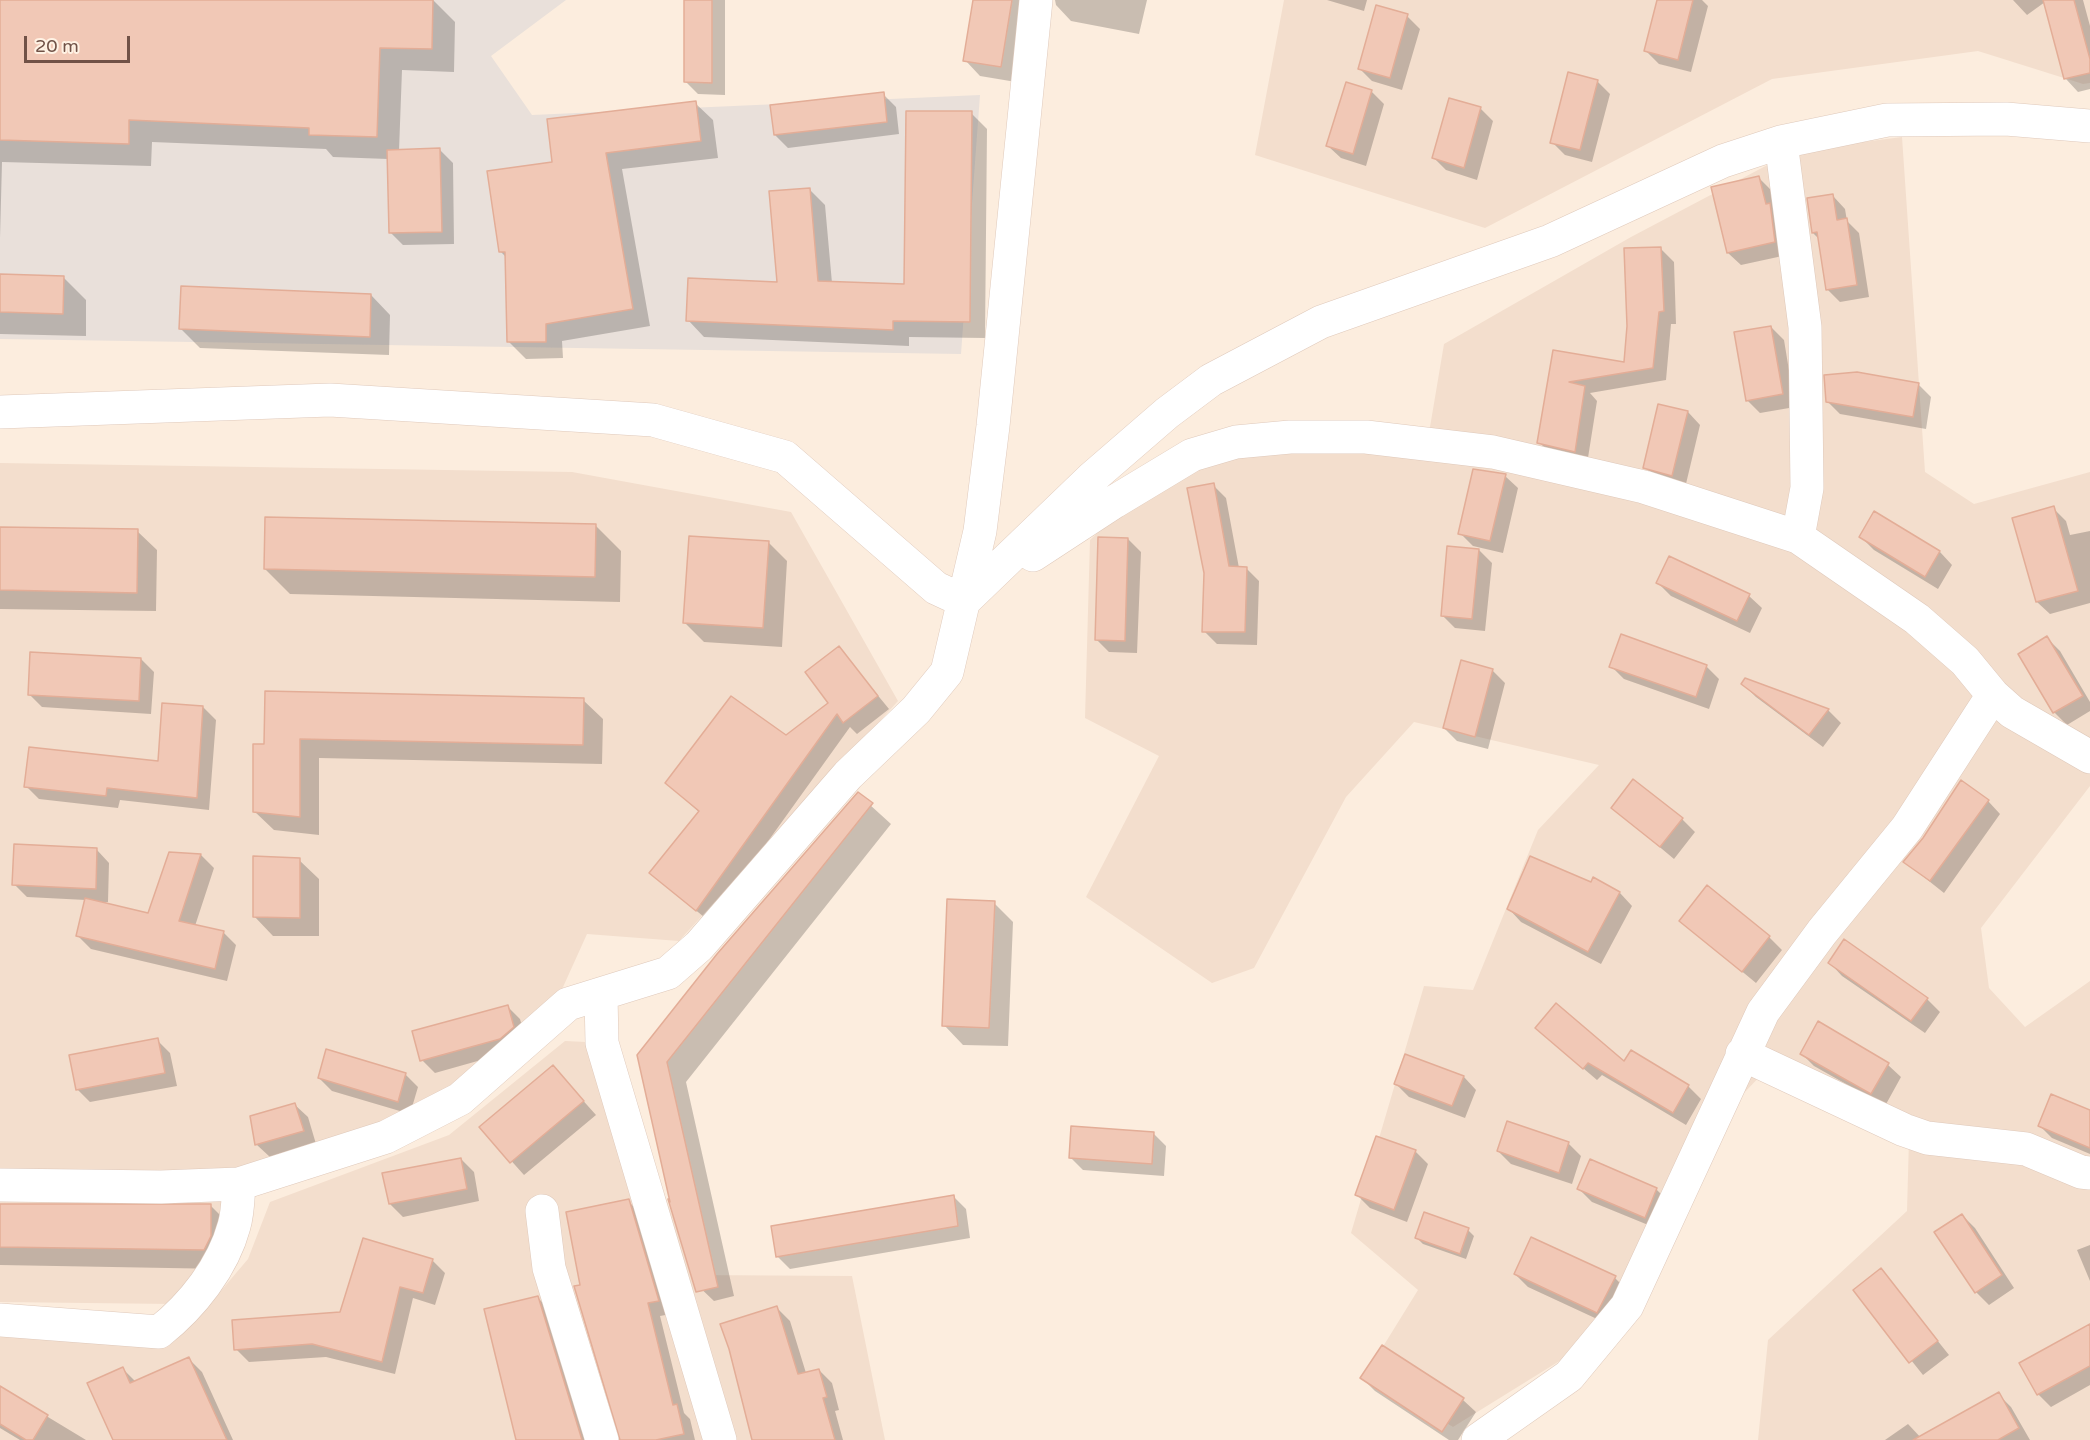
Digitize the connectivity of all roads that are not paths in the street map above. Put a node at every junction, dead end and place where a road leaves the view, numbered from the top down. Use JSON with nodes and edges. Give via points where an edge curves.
{"nodes":[{"id":1,"x":1036,"y":0,"type":"edge"},
{"id":2,"x":2090,"y":126,"type":"edge"},
{"id":3,"x":1781,"y":142,"type":"junction"},
{"id":4,"x":0,"y":412,"type":"edge"},
{"id":5,"x":1798,"y":537,"type":"junction"},
{"id":6,"x":964,"y":601,"type":"junction"},
{"id":7,"x":1993,"y":695,"type":"junction"},
{"id":8,"x":2090,"y":757,"type":"edge"},
{"id":9,"x":601,"y":994,"type":"junction"},
{"id":10,"x":1742,"y":1054,"type":"junction"},
{"id":11,"x":2090,"y":1173,"type":"edge"},
{"id":12,"x":239,"y":1184,"type":"junction"},
{"id":13,"x":0,"y":1185,"type":"edge"},
{"id":14,"x":542,"y":1212,"type":"dead end"},
{"id":15,"x":0,"y":1320,"type":"edge"},
{"id":16,"x":602,"y":1440,"type":"edge"},
{"id":17,"x":720,"y":1440,"type":"edge"},
{"id":18,"x":1478,"y":1440,"type":"edge"}],
"edges":[{"from":1,"to":6,"type":"street","via":[[993,426],[980,531]]},
{"from":2,"to":3,"type":"street","via":[[2006,119],[1887,120]]},
{"from":3,"to":5,"type":"street","via":[[1805,327],[1808,488]]},
{"from":3,"to":6,"type":"street","via":[[1723,161],[1550,241],[1321,322],[1211,380],[1093,477]]},
{"from":4,"to":6,"type":"street","via":[[330,400],[653,420],[785,457],[936,588]]},
{"from":5,"to":6,"type":"street","via":[[1644,487],[1493,452],[1366,437],[1290,437],[1236,442],[1192,455]]},
{"from":5,"to":7,"type":"street","via":[[1917,619],[1965,661]]},
{"from":6,"to":9,"type":"street","via":[[947,672],[916,710],[848,775],[699,946],[668,973]]},
{"from":7,"to":8,"type":"street","via":[[2020,717]]},
{"from":7,"to":10,"type":"street","via":[[1907,828],[1763,1011]]},
{"from":9,"to":12,"type":"street","via":[[568,1004],[460,1099],[386,1137]]},
{"from":9,"to":17,"type":"street","via":[[602,1044]]},
{"from":10,"to":11,"type":"street","via":[[1927,1138],[2026,1149]]},
{"from":10,"to":18,"type":"street","via":[[1627,1306],[1569,1376]]},
{"from":12,"to":13,"type":"street"},
{"from":12,"to":15,"type":"street","via":[[234,1226],[217,1266],[181,1314],[159,1332]]},
{"from":14,"to":16,"type":"street","via":[[549,1268]]}]}
